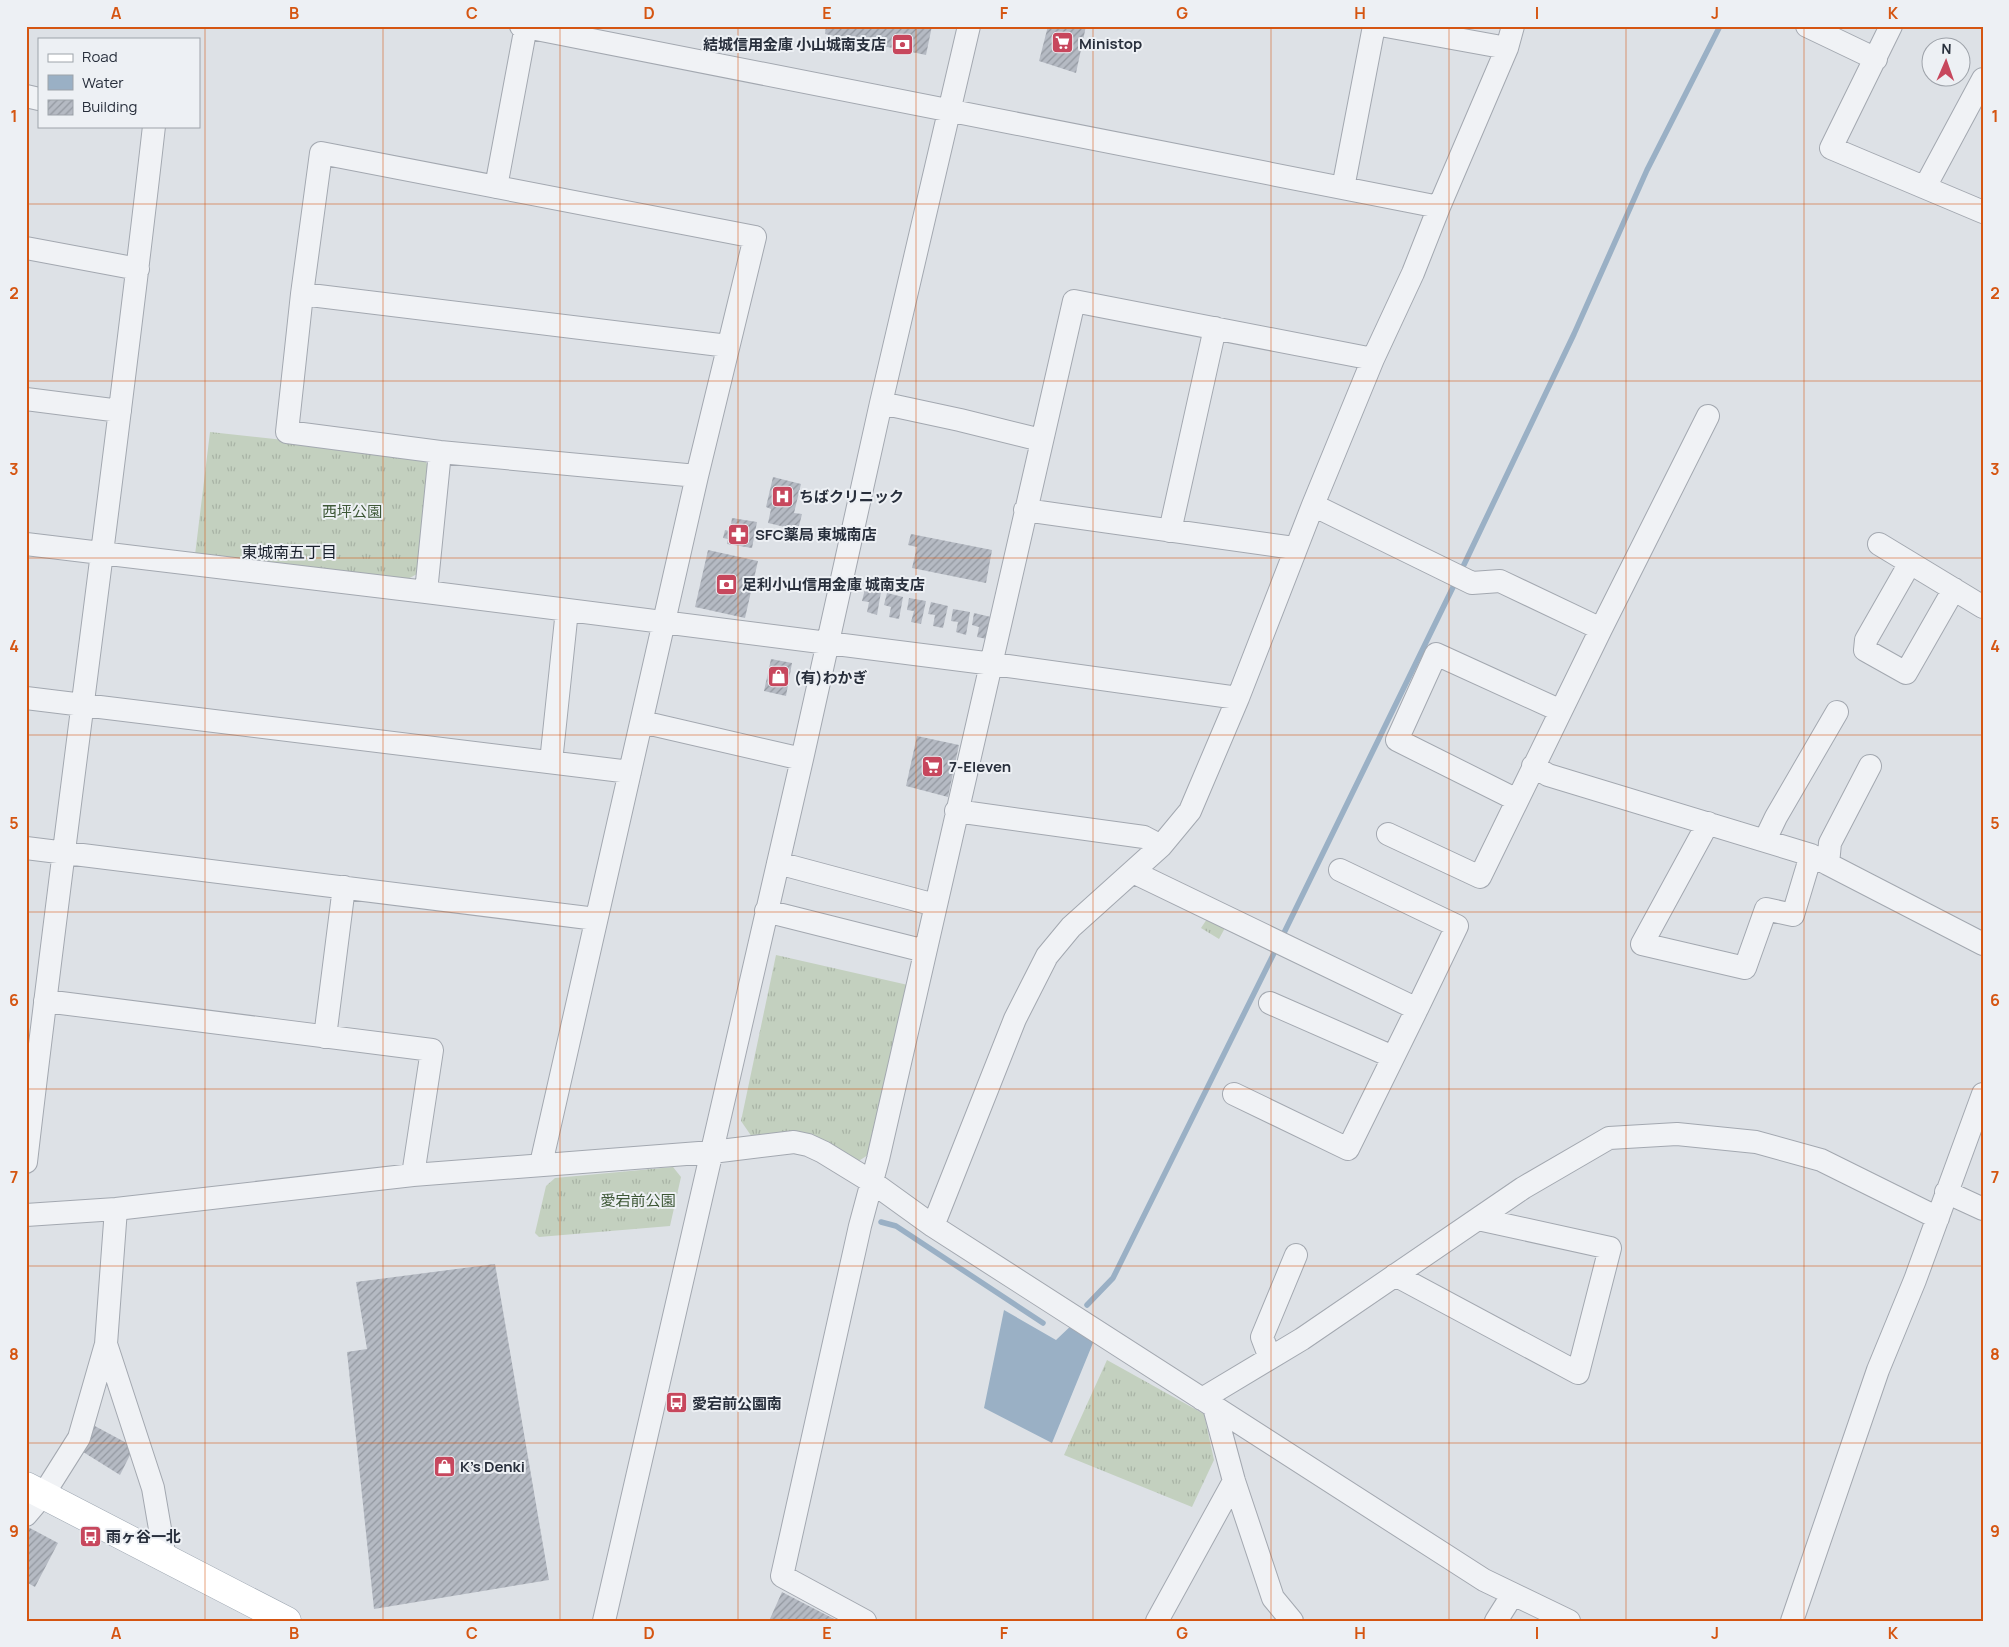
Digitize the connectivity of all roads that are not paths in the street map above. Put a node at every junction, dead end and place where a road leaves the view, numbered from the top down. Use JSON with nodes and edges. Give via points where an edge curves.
{"nodes":[{"id":1,"x":969,"y":26,"type":"edge"},
{"id":2,"x":1374,"y":26,"type":"edge"},
{"id":3,"x":1386,"y":26,"type":"edge"},
{"id":4,"x":1512,"y":26,"type":"edge"},
{"id":5,"x":1807,"y":26,"type":"edge"},
{"id":6,"x":1891,"y":26,"type":"edge"},
{"id":7,"x":524,"y":27,"type":"edge"},
{"id":8,"x":1507,"y":48,"type":"junction"},
{"id":9,"x":1876,"y":59,"type":"junction"},
{"id":10,"x":1980,"y":89,"type":"edge"},
{"id":11,"x":949,"y":111,"type":"junction"},
{"id":12,"x":154,"y":128,"type":"edge"},
{"id":13,"x":496,"y":187,"type":"junction"},
{"id":14,"x":1343,"y":188,"type":"junction"},
{"id":15,"x":1925,"y":188,"type":"junction"},
{"id":16,"x":1439,"y":207,"type":"junction"},
{"id":17,"x":1983,"y":212,"type":"edge"},
{"id":18,"x":26,"y":248,"type":"edge"},
{"id":19,"x":138,"y":269,"type":"junction"},
{"id":20,"x":302,"y":294,"type":"junction"},
{"id":21,"x":1215,"y":328,"type":"junction"},
{"id":22,"x":728,"y":346,"type":"junction"},
{"id":23,"x":1373,"y":359,"type":"junction"},
{"id":24,"x":26,"y":399,"type":"edge"},
{"id":25,"x":881,"y":403,"type":"junction"},
{"id":26,"x":120,"y":411,"type":"junction"},
{"id":27,"x":1708,"y":416,"type":"dead end"},
{"id":28,"x":1042,"y":440,"type":"junction"},
{"id":29,"x":440,"y":452,"type":"junction"},
{"id":30,"x":697,"y":476,"type":"junction"},
{"id":31,"x":1312,"y":505,"type":"junction"},
{"id":32,"x":1025,"y":510,"type":"junction"},
{"id":33,"x":1170,"y":530,"type":"junction"},
{"id":34,"x":26,"y":544,"type":"edge"},
{"id":35,"x":1879,"y":544,"type":"dead end"},
{"id":36,"x":1294,"y":548,"type":"junction"},
{"id":37,"x":101,"y":554,"type":"junction"},
{"id":38,"x":1910,"y":563,"type":"junction"},
{"id":39,"x":1954,"y":590,"type":"junction"},
{"id":40,"x":426,"y":592,"type":"junction"},
{"id":41,"x":1983,"y":607,"type":"edge"},
{"id":42,"x":567,"y":610,"type":"junction"},
{"id":43,"x":665,"y":622,"type":"junction"},
{"id":44,"x":1601,"y":629,"type":"junction"},
{"id":45,"x":828,"y":643,"type":"junction"},
{"id":46,"x":992,"y":664,"type":"junction"},
{"id":47,"x":26,"y":698,"type":"edge"},
{"id":48,"x":1238,"y":698,"type":"junction"},
{"id":49,"x":84,"y":705,"type":"junction"},
{"id":50,"x":1561,"y":711,"type":"junction"},
{"id":51,"x":1837,"y":712,"type":"dead end"},
{"id":52,"x":642,"y":722,"type":"junction"},
{"id":53,"x":802,"y":759,"type":"junction"},
{"id":54,"x":551,"y":762,"type":"junction"},
{"id":55,"x":1533,"y":766,"type":"junction"},
{"id":56,"x":1870,"y":766,"type":"dead end"},
{"id":57,"x":630,"y":772,"type":"junction"},
{"id":58,"x":1517,"y":800,"type":"junction"},
{"id":59,"x":956,"y":811,"type":"junction"},
{"id":60,"x":1708,"y":823,"type":"junction"},
{"id":61,"x":1388,"y":834,"type":"dead end"},
{"id":62,"x":1765,"y":840,"type":"junction"},
{"id":63,"x":1161,"y":846,"type":"junction"},
{"id":64,"x":26,"y":848,"type":"edge"},
{"id":65,"x":63,"y":852,"type":"junction"},
{"id":66,"x":1819,"y":859,"type":"junction"},
{"id":67,"x":778,"y":863,"type":"junction"},
{"id":68,"x":1340,"y":870,"type":"dead end"},
{"id":69,"x":1133,"y":872,"type":"junction"},
{"id":70,"x":344,"y":887,"type":"junction"},
{"id":71,"x":936,"y":905,"type":"junction"},
{"id":72,"x":766,"y":911,"type":"junction"},
{"id":73,"x":596,"y":919,"type":"junction"},
{"id":74,"x":1983,"y":944,"type":"edge"},
{"id":75,"x":925,"y":951,"type":"junction"},
{"id":76,"x":45,"y":1001,"type":"junction"},
{"id":77,"x":1270,"y":1003,"type":"dead end"},
{"id":78,"x":1418,"y":1009,"type":"junction"},
{"id":79,"x":325,"y":1036,"type":"junction"},
{"id":80,"x":1393,"y":1057,"type":"junction"},
{"id":81,"x":1234,"y":1094,"type":"dead end"},
{"id":82,"x":1983,"y":1094,"type":"edge"},
{"id":83,"x":712,"y":1152,"type":"junction"},
{"id":84,"x":26,"y":1162,"type":"edge"},
{"id":85,"x":541,"y":1164,"type":"junction"},
{"id":86,"x":414,"y":1175,"type":"junction"},
{"id":87,"x":872,"y":1182,"type":"junction"},
{"id":88,"x":1946,"y":1192,"type":"junction"},
{"id":89,"x":1983,"y":1208,"type":"edge"},
{"id":90,"x":116,"y":1209,"type":"junction"},
{"id":91,"x":26,"y":1215,"type":"edge"},
{"id":92,"x":1938,"y":1218,"type":"junction"},
{"id":93,"x":1478,"y":1219,"type":"junction"},
{"id":94,"x":933,"y":1226,"type":"junction"},
{"id":95,"x":1296,"y":1255,"type":"dead end"},
{"id":96,"x":1395,"y":1276,"type":"junction"},
{"id":97,"x":106,"y":1344,"type":"junction"},
{"id":98,"x":1270,"y":1358,"type":"junction"},
{"id":99,"x":1208,"y":1403,"type":"junction"},
{"id":100,"x":1234,"y":1481,"type":"junction"},
{"id":101,"x":32,"y":1499,"type":"edge"},
{"id":102,"x":165,"y":1558,"type":"junction"},
{"id":103,"x":1513,"y":1594,"type":"junction"},
{"id":104,"x":287,"y":1621,"type":"edge"},
{"id":105,"x":604,"y":1621,"type":"edge"},
{"id":106,"x":865,"y":1621,"type":"edge"},
{"id":107,"x":1157,"y":1621,"type":"edge"},
{"id":108,"x":1292,"y":1621,"type":"edge"},
{"id":109,"x":1496,"y":1621,"type":"edge"},
{"id":110,"x":1568,"y":1621,"type":"edge"},
{"id":111,"x":1792,"y":1621,"type":"edge"}],
"edges":[{"from":1,"to":11,"type":"street"},
{"from":2,"to":14,"type":"street"},
{"from":3,"to":8,"type":"street"},
{"from":4,"to":8,"type":"street"},
{"from":5,"to":9,"type":"street"},
{"from":6,"to":9,"type":"street"},
{"from":7,"to":11,"type":"street"},
{"from":7,"to":13,"type":"street"},
{"from":8,"to":16,"type":"street"},
{"from":9,"to":15,"type":"street","via":[[1831,148]]},
{"from":10,"to":15,"type":"street"},
{"from":11,"to":14,"type":"street"},
{"from":11,"to":25,"type":"street"},
{"from":12,"to":19,"type":"street"},
{"from":13,"to":20,"type":"street","via":[[322,153]]},
{"from":13,"to":22,"type":"street","via":[[755,237]]},
{"from":14,"to":16,"type":"street"},
{"from":15,"to":17,"type":"street"},
{"from":16,"to":23,"type":"street","via":[[1414,273]]},
{"from":18,"to":19,"type":"street"},
{"from":19,"to":26,"type":"street"},
{"from":20,"to":22,"type":"street"},
{"from":20,"to":29,"type":"street","via":[[287,432]]},
{"from":21,"to":23,"type":"street"},
{"from":21,"to":28,"type":"street","via":[[1074,301]]},
{"from":21,"to":33,"type":"street"},
{"from":22,"to":30,"type":"street"},
{"from":23,"to":31,"type":"street"},
{"from":24,"to":26,"type":"street"},
{"from":25,"to":28,"type":"street"},
{"from":25,"to":45,"type":"street"},
{"from":26,"to":37,"type":"street"},
{"from":27,"to":44,"type":"street"},
{"from":28,"to":32,"type":"street"},
{"from":29,"to":30,"type":"street"},
{"from":29,"to":40,"type":"street"},
{"from":30,"to":43,"type":"street"},
{"from":31,"to":36,"type":"street"},
{"from":31,"to":44,"type":"street","via":[[1472,583],[1500,580]]},
{"from":32,"to":33,"type":"street"},
{"from":32,"to":46,"type":"street"},
{"from":33,"to":36,"type":"street"},
{"from":34,"to":37,"type":"street"},
{"from":35,"to":38,"type":"street"},
{"from":36,"to":48,"type":"street"},
{"from":37,"to":40,"type":"street"},
{"from":37,"to":49,"type":"street"},
{"from":38,"to":39,"type":"street"},
{"from":38,"to":39,"type":"street","via":[[1866,640],[1865,650],[1906,673]]},
{"from":39,"to":41,"type":"street"},
{"from":40,"to":42,"type":"street"},
{"from":42,"to":43,"type":"street"},
{"from":42,"to":54,"type":"street"},
{"from":43,"to":45,"type":"street"},
{"from":43,"to":52,"type":"street"},
{"from":44,"to":50,"type":"street"},
{"from":45,"to":46,"type":"street"},
{"from":45,"to":53,"type":"street"},
{"from":46,"to":48,"type":"street"},
{"from":46,"to":59,"type":"street"},
{"from":47,"to":49,"type":"street"},
{"from":48,"to":63,"type":"street","via":[[1190,812]]},
{"from":49,"to":54,"type":"street"},
{"from":49,"to":65,"type":"street"},
{"from":50,"to":55,"type":"street"},
{"from":50,"to":58,"type":"street","via":[[1436,654],[1397,740]]},
{"from":51,"to":62,"type":"street"},
{"from":52,"to":53,"type":"street"},
{"from":52,"to":57,"type":"street"},
{"from":53,"to":67,"type":"street"},
{"from":54,"to":57,"type":"street"},
{"from":55,"to":58,"type":"street"},
{"from":55,"to":60,"type":"street","via":[[1548,775]]},
{"from":56,"to":66,"type":"street"},
{"from":57,"to":73,"type":"street"},
{"from":58,"to":61,"type":"street","via":[[1480,877]]},
{"from":59,"to":63,"type":"street","via":[[1144,837]]},
{"from":59,"to":71,"type":"street"},
{"from":60,"to":62,"type":"street"},
{"from":60,"to":66,"type":"street","via":[[1642,944],[1745,968],[1766,909],[1793,915]]},
{"from":62,"to":66,"type":"street"},
{"from":63,"to":69,"type":"street"},
{"from":64,"to":65,"type":"street"},
{"from":65,"to":70,"type":"street"},
{"from":65,"to":76,"type":"street"},
{"from":66,"to":74,"type":"street"},
{"from":67,"to":71,"type":"street"},
{"from":67,"to":72,"type":"street"},
{"from":68,"to":78,"type":"street","via":[[1457,926]]},
{"from":69,"to":78,"type":"street"},
{"from":69,"to":94,"type":"street","via":[[1097,901],[1047,956],[1015,1019]]},
{"from":70,"to":73,"type":"street"},
{"from":70,"to":79,"type":"street"},
{"from":71,"to":75,"type":"street"},
{"from":72,"to":75,"type":"street"},
{"from":72,"to":83,"type":"street"},
{"from":73,"to":85,"type":"street"},
{"from":75,"to":87,"type":"street"},
{"from":76,"to":79,"type":"street"},
{"from":76,"to":84,"type":"street"},
{"from":77,"to":80,"type":"street"},
{"from":78,"to":80,"type":"street"},
{"from":79,"to":86,"type":"street","via":[[432,1050]]},
{"from":80,"to":81,"type":"street","via":[[1348,1150]]},
{"from":82,"to":88,"type":"street"},
{"from":83,"to":85,"type":"street"},
{"from":83,"to":87,"type":"street","via":[[794,1142],[823,1152]]},
{"from":83,"to":105,"type":"street"},
{"from":85,"to":86,"type":"street"},
{"from":86,"to":90,"type":"street"},
{"from":87,"to":94,"type":"street"},
{"from":87,"to":106,"type":"street","via":[[857,1236],[782,1576]]},
{"from":88,"to":89,"type":"street"},
{"from":88,"to":92,"type":"street"},
{"from":90,"to":91,"type":"street"},
{"from":90,"to":97,"type":"street"},
{"from":92,"to":93,"type":"street","via":[[1821,1160],[1756,1142],[1677,1134],[1609,1138],[1522,1188]]},
{"from":92,"to":111,"type":"street","via":[[1878,1370]]},
{"from":93,"to":96,"type":"street"},
{"from":93,"to":96,"type":"street","via":[[1610,1248],[1578,1372]]},
{"from":94,"to":99,"type":"street"},
{"from":95,"to":98,"type":"street","via":[[1262,1337]]},
{"from":96,"to":98,"type":"street"},
{"from":97,"to":101,"type":"street","via":[[79,1438]]},
{"from":97,"to":102,"type":"street","via":[[153,1488]]},
{"from":98,"to":99,"type":"street"},
{"from":99,"to":100,"type":"street"},
{"from":99,"to":103,"type":"street","via":[[1484,1580]]},
{"from":100,"to":107,"type":"street"},
{"from":100,"to":108,"type":"street","via":[[1273,1598]]},
{"from":101,"to":102,"type":"main road"},
{"from":102,"to":104,"type":"main road"},
{"from":103,"to":109,"type":"street"},
{"from":103,"to":110,"type":"street"}]}
